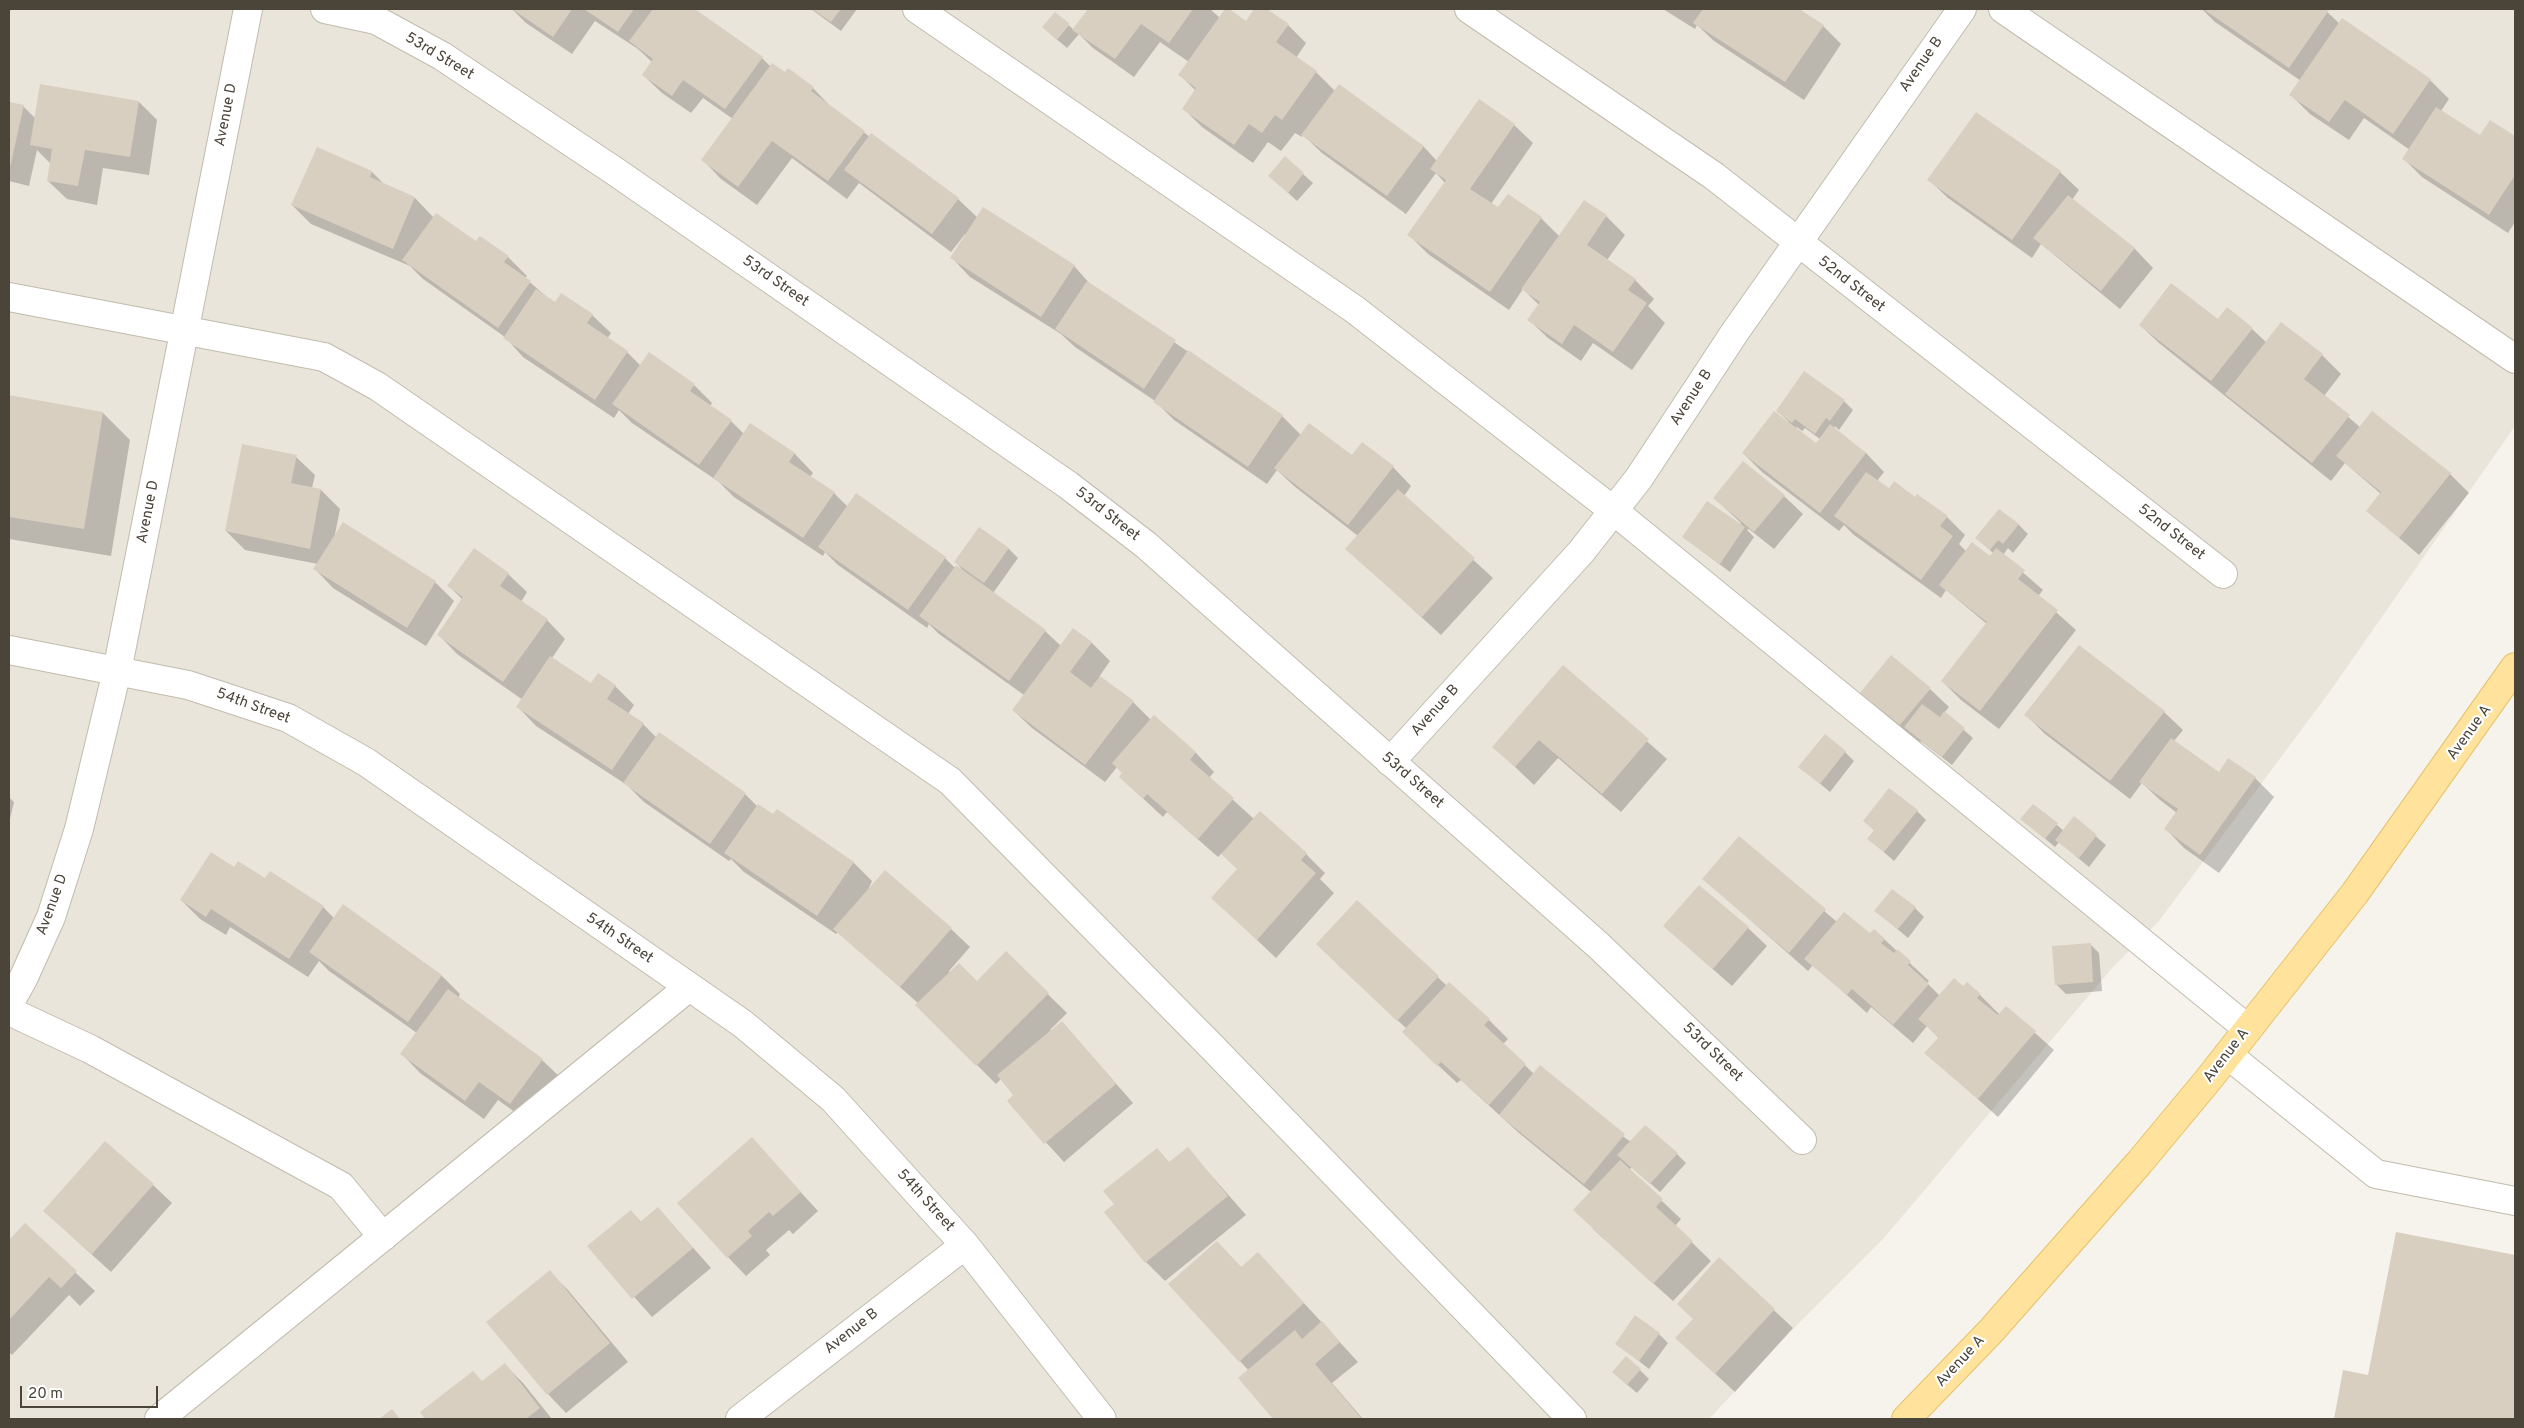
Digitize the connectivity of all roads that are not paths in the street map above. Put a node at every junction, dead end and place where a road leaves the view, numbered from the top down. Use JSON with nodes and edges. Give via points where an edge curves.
{"nodes":[{"id":1,"x":248,"y":9,"type":"edge"},
{"id":2,"x":325,"y":9,"type":"edge"},
{"id":3,"x":917,"y":9,"type":"edge"},
{"id":4,"x":1469,"y":9,"type":"edge"},
{"id":5,"x":1962,"y":9,"type":"edge"},
{"id":6,"x":2003,"y":9,"type":"edge"},
{"id":7,"x":1797,"y":244,"type":"junction"},
{"id":8,"x":9,"y":298,"type":"edge"},
{"id":9,"x":184,"y":332,"type":"junction"},
{"id":10,"x":2515,"y":359,"type":"edge"},
{"id":11,"x":1614,"y":510,"type":"junction"},
{"id":12,"x":2223,"y":574,"type":"dead end"},
{"id":13,"x":9,"y":650,"type":"edge"},
{"id":14,"x":2515,"y":668,"type":"edge"},
{"id":15,"x":117,"y":671,"type":"junction"},
{"id":16,"x":1390,"y":762,"type":"junction"},
{"id":17,"x":689,"y":987,"type":"junction"},
{"id":18,"x":9,"y":1004,"type":"edge"},
{"id":19,"x":9,"y":1010,"type":"edge"},
{"id":20,"x":2248,"y":1028,"type":"junction"},
{"id":21,"x":2228,"y":1055,"type":"junction"},
{"id":22,"x":1802,"y":1140,"type":"dead end"},
{"id":23,"x":2515,"y":1201,"type":"edge"},
{"id":24,"x":383,"y":1237,"type":"junction"},
{"id":25,"x":965,"y":1245,"type":"junction"},
{"id":26,"x":159,"y":1419,"type":"edge"},
{"id":27,"x":740,"y":1419,"type":"edge"},
{"id":28,"x":1102,"y":1419,"type":"edge"},
{"id":29,"x":1572,"y":1419,"type":"edge"},
{"id":30,"x":1906,"y":1419,"type":"edge"}],
"edges":[{"from":1,"to":9,"type":"street","name":"Avenue D"},
{"from":2,"to":16,"type":"street","name":"53rd Street","via":[[376,20],[442,56],[616,172],[1068,485],[1146,545]]},
{"from":3,"to":11,"type":"street","via":[[1354,310]]},
{"from":4,"to":7,"type":"street","name":"52nd Street","via":[[1714,176]]},
{"from":5,"to":7,"type":"street","name":"Avenue B"},
{"from":6,"to":10,"type":"street"},
{"from":7,"to":11,"type":"street","name":"Avenue B"},
{"from":7,"to":12,"type":"street","name":"52nd Street"},
{"from":8,"to":9,"type":"street"},
{"from":9,"to":15,"type":"street","name":"Avenue D"},
{"from":9,"to":29,"type":"street","via":[[324,357],[377,386],[950,781]]},
{"from":11,"to":16,"type":"street","name":"Avenue B","via":[[1581,552]]},
{"from":11,"to":20,"type":"street"},
{"from":13,"to":15,"type":"street","name":"54th Street"},
{"from":14,"to":20,"type":"main road","name":"Avenue A","via":[[2355,893]]},
{"from":15,"to":17,"type":"street","name":"54th Street","via":[[188,685],[288,718],[366,762]]},
{"from":15,"to":18,"type":"street","name":"Avenue D","via":[[79,829],[53,908]]},
{"from":16,"to":22,"type":"street","name":"53rd Street","via":[[1598,945]]},
{"from":17,"to":24,"type":"street"},
{"from":17,"to":25,"type":"street","name":"54th Street","via":[[743,1024],[833,1099]]},
{"from":19,"to":24,"type":"street","via":[[90,1049],[340,1186]]},
{"from":20,"to":21,"type":"main road","name":"Avenue A"},
{"from":21,"to":23,"type":"street","via":[[2376,1174]]},
{"from":21,"to":30,"type":"main road","name":"Avenue A","via":[[2133,1171],[1990,1331]]},
{"from":24,"to":26,"type":"street"},
{"from":25,"to":27,"type":"street","name":"Avenue B"},
{"from":25,"to":28,"type":"street","name":"54th Street"}]}
